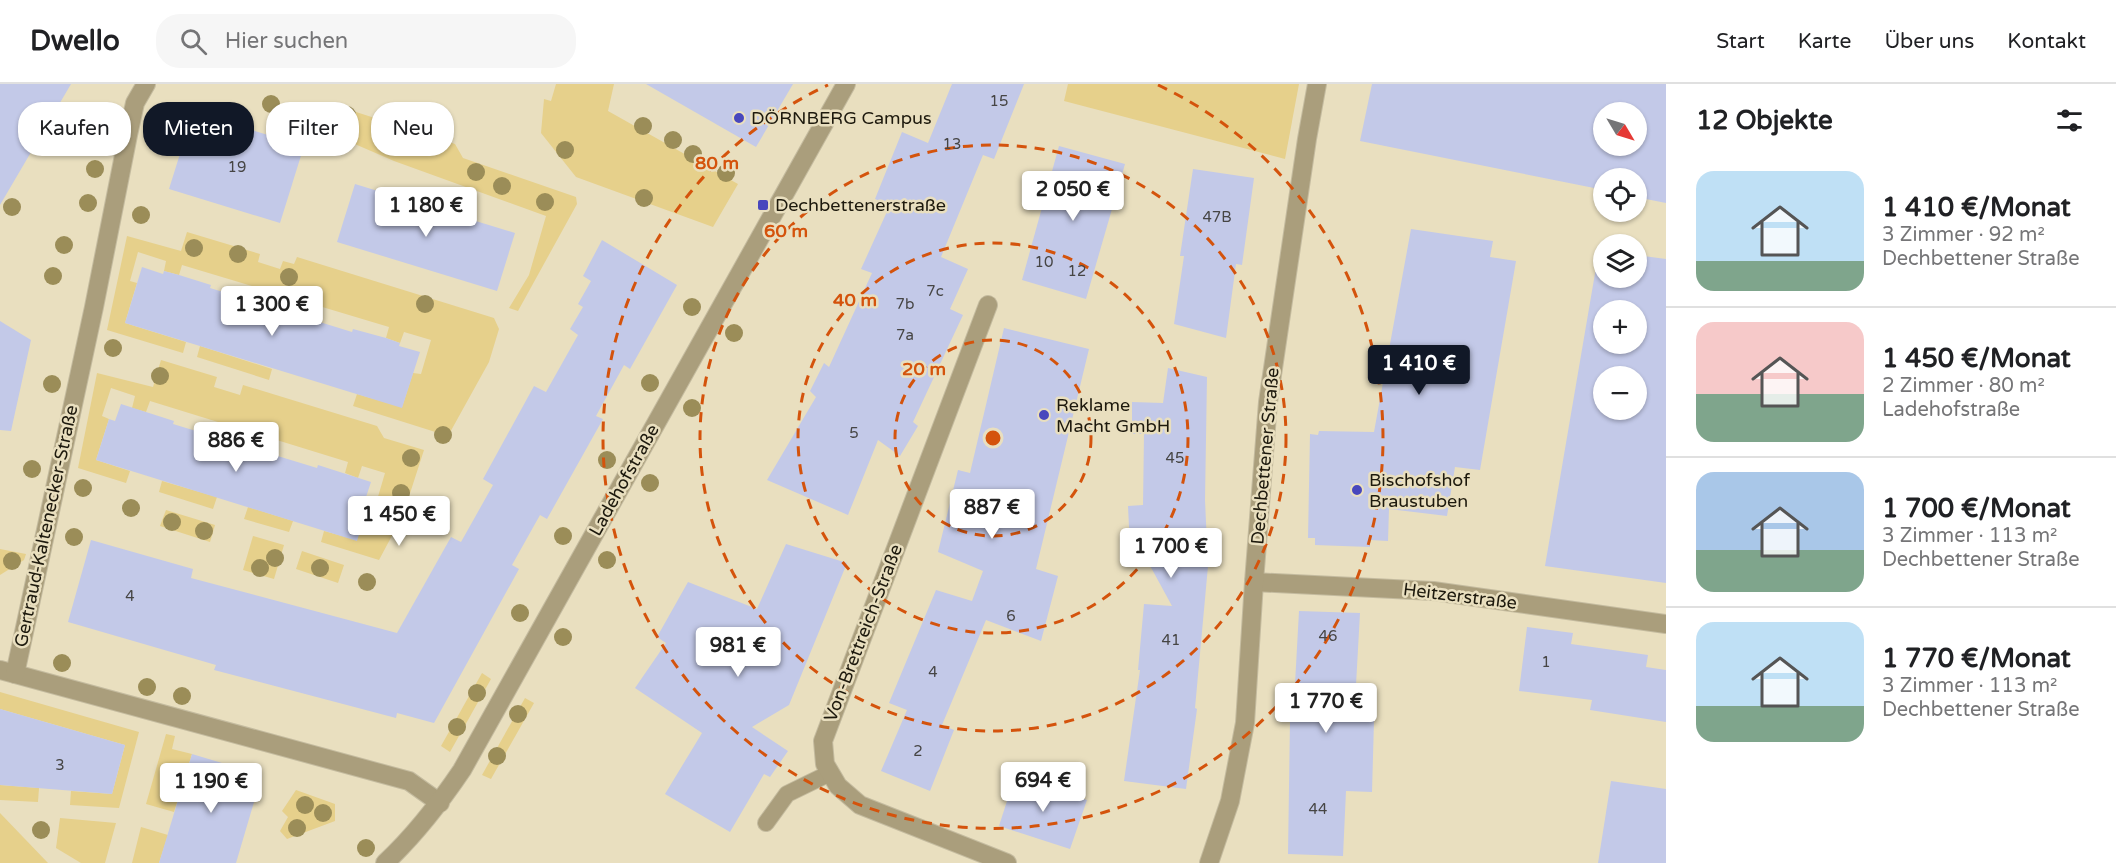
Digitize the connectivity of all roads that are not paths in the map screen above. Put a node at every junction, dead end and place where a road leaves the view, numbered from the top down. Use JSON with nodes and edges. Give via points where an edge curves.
{"nodes":[{"id":1,"x":146,"y":84,"type":"edge"},
{"id":2,"x":846,"y":84,"type":"edge"},
{"id":3,"x":1317,"y":84,"type":"edge"},
{"id":4,"x":988,"y":305,"type":"dead end"},
{"id":5,"x":1254,"y":582,"type":"junction"},
{"id":6,"x":1666,"y":624,"type":"edge"},
{"id":7,"x":7,"y":672,"type":"edge"},
{"id":8,"x":830,"y":773,"type":"junction"},
{"id":9,"x":440,"y":803,"type":"junction"},
{"id":10,"x":766,"y":822,"type":"dead end"},
{"id":11,"x":385,"y":863,"type":"edge"},
{"id":12,"x":1007,"y":863,"type":"edge"},
{"id":13,"x":1209,"y":863,"type":"edge"}],
"edges":[{"from":1,"to":7,"type":"street","name":"Gertraud-Kaltenecker-Straße","via":[[135,103],[94,307]]},
{"from":2,"to":9,"type":"street","name":"Ladehofstraße","via":[[468,760]]},
{"from":3,"to":5,"type":"street","name":"Dechbettener Straße","via":[[1268,402]]},
{"from":4,"to":8,"type":"street","name":"Von-Brettreich-Straße","via":[[823,741]]},
{"from":5,"to":6,"type":"street","name":"Heitzerstraße","via":[[1433,591]]},
{"from":5,"to":13,"type":"street","name":"Dechbettener Straße","via":[[1245,723],[1230,801]]},
{"from":7,"to":9,"type":"street","name":"Gertraud-Kaltenecker-Straße","via":[[409,781]]},
{"from":8,"to":10,"type":"lane","via":[[787,794]]},
{"from":8,"to":12,"type":"street","name":"Von-Brettreich-Straße","via":[[837,786],[860,805]]},
{"from":9,"to":11,"type":"street","name":"Ladehofstraße"}]}
